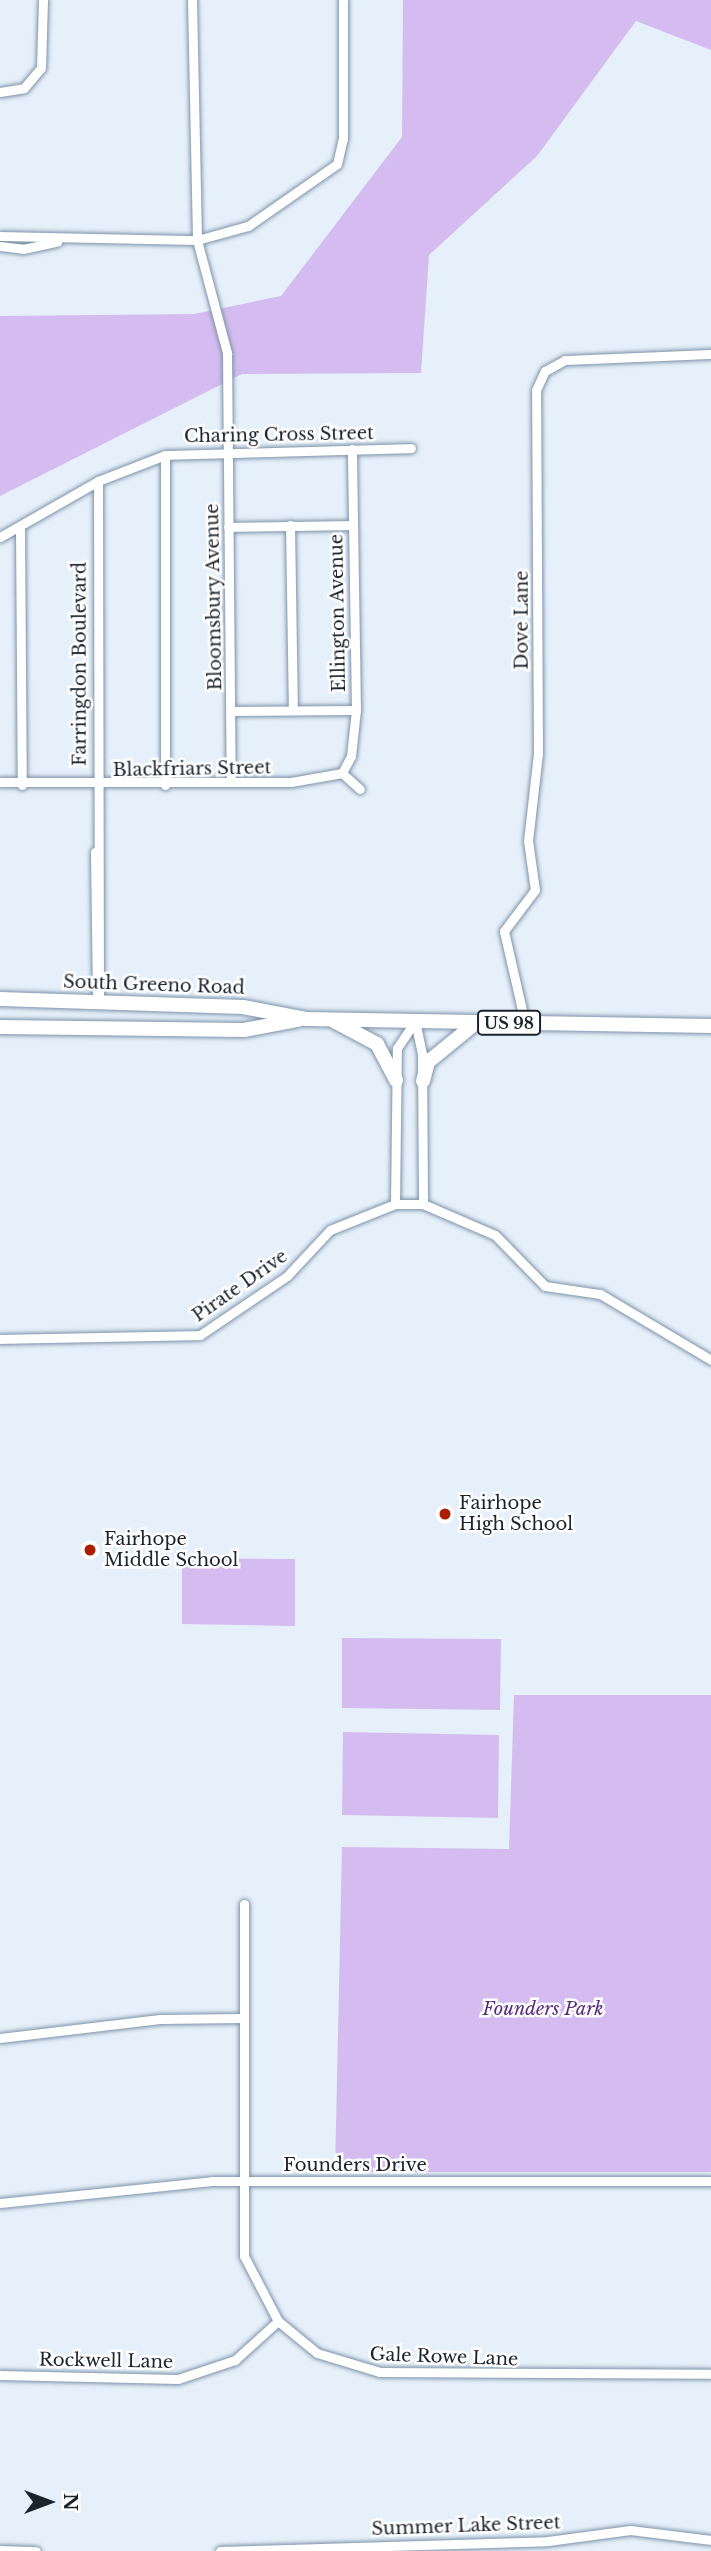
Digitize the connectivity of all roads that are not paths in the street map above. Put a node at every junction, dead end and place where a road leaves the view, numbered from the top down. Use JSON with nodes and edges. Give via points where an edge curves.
{"nodes":[{"id":1,"x":43,"y":0,"type":"edge"},
{"id":2,"x":192,"y":0,"type":"edge"},
{"id":3,"x":343,"y":0,"type":"edge"},
{"id":4,"x":0,"y":92,"type":"edge"},
{"id":5,"x":0,"y":236,"type":"edge"},
{"id":6,"x":71,"y":240,"type":"junction"},
{"id":7,"x":197,"y":240,"type":"junction"},
{"id":8,"x":0,"y":246,"type":"edge"},
{"id":9,"x":711,"y":354,"type":"edge"},
{"id":10,"x":411,"y":448,"type":"dead end"},
{"id":11,"x":352,"y":449,"type":"junction"},
{"id":12,"x":228,"y":451,"type":"junction"},
{"id":13,"x":165,"y":455,"type":"junction"},
{"id":14,"x":98,"y":481,"type":"junction"},
{"id":15,"x":290,"y":525,"type":"junction"},
{"id":16,"x":353,"y":525,"type":"junction"},
{"id":17,"x":20,"y":527,"type":"junction"},
{"id":18,"x":228,"y":527,"type":"junction"},
{"id":19,"x":0,"y":537,"type":"edge"},
{"id":20,"x":356,"y":709,"type":"junction"},
{"id":21,"x":293,"y":710,"type":"junction"},
{"id":22,"x":230,"y":711,"type":"junction"},
{"id":23,"x":342,"y":773,"type":"junction"},
{"id":24,"x":0,"y":782,"type":"edge"},
{"id":25,"x":231,"y":782,"type":"junction"},
{"id":26,"x":22,"y":785,"type":"junction"},
{"id":27,"x":165,"y":785,"type":"junction"},
{"id":28,"x":96,"y":786,"type":"junction"},
{"id":29,"x":360,"y":789,"type":"dead end"},
{"id":30,"x":0,"y":999,"type":"edge"},
{"id":31,"x":99,"y":1001,"type":"junction"},
{"id":32,"x":306,"y":1019,"type":"junction"},
{"id":33,"x":330,"y":1019,"type":"junction"},
{"id":34,"x":415,"y":1021,"type":"junction"},
{"id":35,"x":477,"y":1022,"type":"junction"},
{"id":36,"x":525,"y":1023,"type":"junction"},
{"id":37,"x":711,"y":1026,"type":"edge"},
{"id":38,"x":0,"y":1027,"type":"edge"},
{"id":39,"x":396,"y":1080,"type":"junction"},
{"id":40,"x":423,"y":1081,"type":"junction"},
{"id":41,"x":395,"y":1204,"type":"junction"},
{"id":42,"x":423,"y":1204,"type":"junction"},
{"id":43,"x":0,"y":1339,"type":"edge"},
{"id":44,"x":711,"y":1360,"type":"edge"},
{"id":45,"x":244,"y":1904,"type":"dead end"},
{"id":46,"x":241,"y":2018,"type":"junction"},
{"id":47,"x":0,"y":2038,"type":"edge"},
{"id":48,"x":243,"y":2180,"type":"junction"},
{"id":49,"x":711,"y":2181,"type":"edge"},
{"id":50,"x":0,"y":2203,"type":"edge"},
{"id":51,"x":278,"y":2321,"type":"junction"},
{"id":52,"x":711,"y":2374,"type":"edge"},
{"id":53,"x":0,"y":2375,"type":"edge"},
{"id":54,"x":711,"y":2540,"type":"edge"},
{"id":55,"x":0,"y":2550,"type":"edge"},
{"id":56,"x":36,"y":2551,"type":"edge"},
{"id":57,"x":220,"y":2551,"type":"edge"}],
"edges":[{"from":1,"to":4,"type":"street","via":[[41,68],[24,88]]},
{"from":2,"to":7,"type":"street","name":"Bloomsbury Avenue"},
{"from":3,"to":7,"type":"street","via":[[343,139],[337,164],[248,226]]},
{"from":5,"to":6,"type":"street","via":[[19,233]]},
{"from":6,"to":7,"type":"street"},
{"from":6,"to":8,"type":"street","via":[[23,249]]},
{"from":7,"to":12,"type":"street","name":"Bloomsbury Avenue","via":[[226,335]]},
{"from":9,"to":36,"type":"street","name":"Dove Lane","via":[[565,360],[545,371],[536,390],[538,766],[528,841],[535,890],[504,931]]},
{"from":10,"to":11,"type":"street","name":"Charing Cross Street"},
{"from":11,"to":12,"type":"street","name":"Charing Cross Street"},
{"from":11,"to":16,"type":"street","name":"Ellington Avenue"},
{"from":12,"to":13,"type":"street","name":"Charing Cross Street"},
{"from":12,"to":18,"type":"street","name":"Bloomsbury Avenue"},
{"from":13,"to":14,"type":"street","name":"Charing Cross Street"},
{"from":13,"to":27,"type":"street"},
{"from":14,"to":17,"type":"street","name":"Charing Cross Street"},
{"from":14,"to":28,"type":"street","name":"Farringdon Boulevard"},
{"from":15,"to":16,"type":"street"},
{"from":15,"to":18,"type":"street"},
{"from":15,"to":21,"type":"street"},
{"from":16,"to":20,"type":"street","name":"Ellington Avenue"},
{"from":17,"to":19,"type":"street","name":"Charing Cross Street"},
{"from":17,"to":26,"type":"street"},
{"from":18,"to":22,"type":"street","name":"Bloomsbury Avenue"},
{"from":20,"to":21,"type":"street"},
{"from":20,"to":23,"type":"street","name":"Ellington Avenue","via":[[351,756]]},
{"from":21,"to":22,"type":"street"},
{"from":22,"to":25,"type":"street","name":"Bloomsbury Avenue"},
{"from":23,"to":25,"type":"street","name":"Blackfriars Street","via":[[314,781]]},
{"from":23,"to":29,"type":"street"},
{"from":24,"to":26,"type":"street","name":"Blackfriars Street"},
{"from":25,"to":27,"type":"street","name":"Blackfriars Street"},
{"from":26,"to":28,"type":"street","name":"Blackfriars Street"},
{"from":27,"to":28,"type":"street","name":"Blackfriars Street"},
{"from":28,"to":31,"type":"street","name":"Farringdon Boulevard"},
{"from":30,"to":31,"type":"main road","name":"South Greeno Road","number":"US 98"},
{"from":31,"to":32,"type":"main road","name":"South Greeno Road","number":"US 98","via":[[243,1007]]},
{"from":32,"to":33,"type":"main road","name":"South Greeno Road","number":"US 98"},
{"from":32,"to":38,"type":"main road","name":"South Greeno Road","number":"US 98","via":[[244,1030]]},
{"from":33,"to":34,"type":"main road","name":"South Greeno Road","number":"US 98"},
{"from":33,"to":39,"type":"main road","via":[[377,1044]]},
{"from":34,"to":35,"type":"main road","name":"South Greeno Road","number":"US 98"},
{"from":34,"to":39,"type":"street","via":[[397,1048]]},
{"from":34,"to":40,"type":"street"},
{"from":35,"to":36,"type":"main road","name":"South Greeno Road","number":"US 98"},
{"from":35,"to":40,"type":"main road","via":[[428,1062]]},
{"from":36,"to":37,"type":"main road","name":"South Greeno Road","number":"US 98"},
{"from":39,"to":41,"type":"street"},
{"from":40,"to":42,"type":"street"},
{"from":41,"to":42,"type":"street","name":"Pirate Drive"},
{"from":41,"to":43,"type":"street","name":"Pirate Drive","via":[[330,1230],[287,1276],[200,1335]]},
{"from":42,"to":44,"type":"street","name":"Pirate Drive","via":[[495,1235],[545,1286],[600,1294]]},
{"from":45,"to":46,"type":"street","name":"Gale Rowe Lane"},
{"from":46,"to":47,"type":"street","via":[[160,2019]]},
{"from":46,"to":48,"type":"street","name":"Gale Rowe Lane"},
{"from":48,"to":49,"type":"street","name":"Founders Drive"},
{"from":48,"to":50,"type":"street","name":"Founders Drive"},
{"from":48,"to":51,"type":"street","name":"Gale Rowe Lane","via":[[244,2256]]},
{"from":51,"to":52,"type":"street","name":"Gale Rowe Lane","via":[[317,2353],[380,2372]]},
{"from":51,"to":53,"type":"street","name":"Rockwell Lane","via":[[235,2360],[178,2379]]},
{"from":54,"to":57,"type":"street","name":"Summer Lake Street","via":[[630,2530],[548,2541]]},
{"from":55,"to":56,"type":"street"}]}
